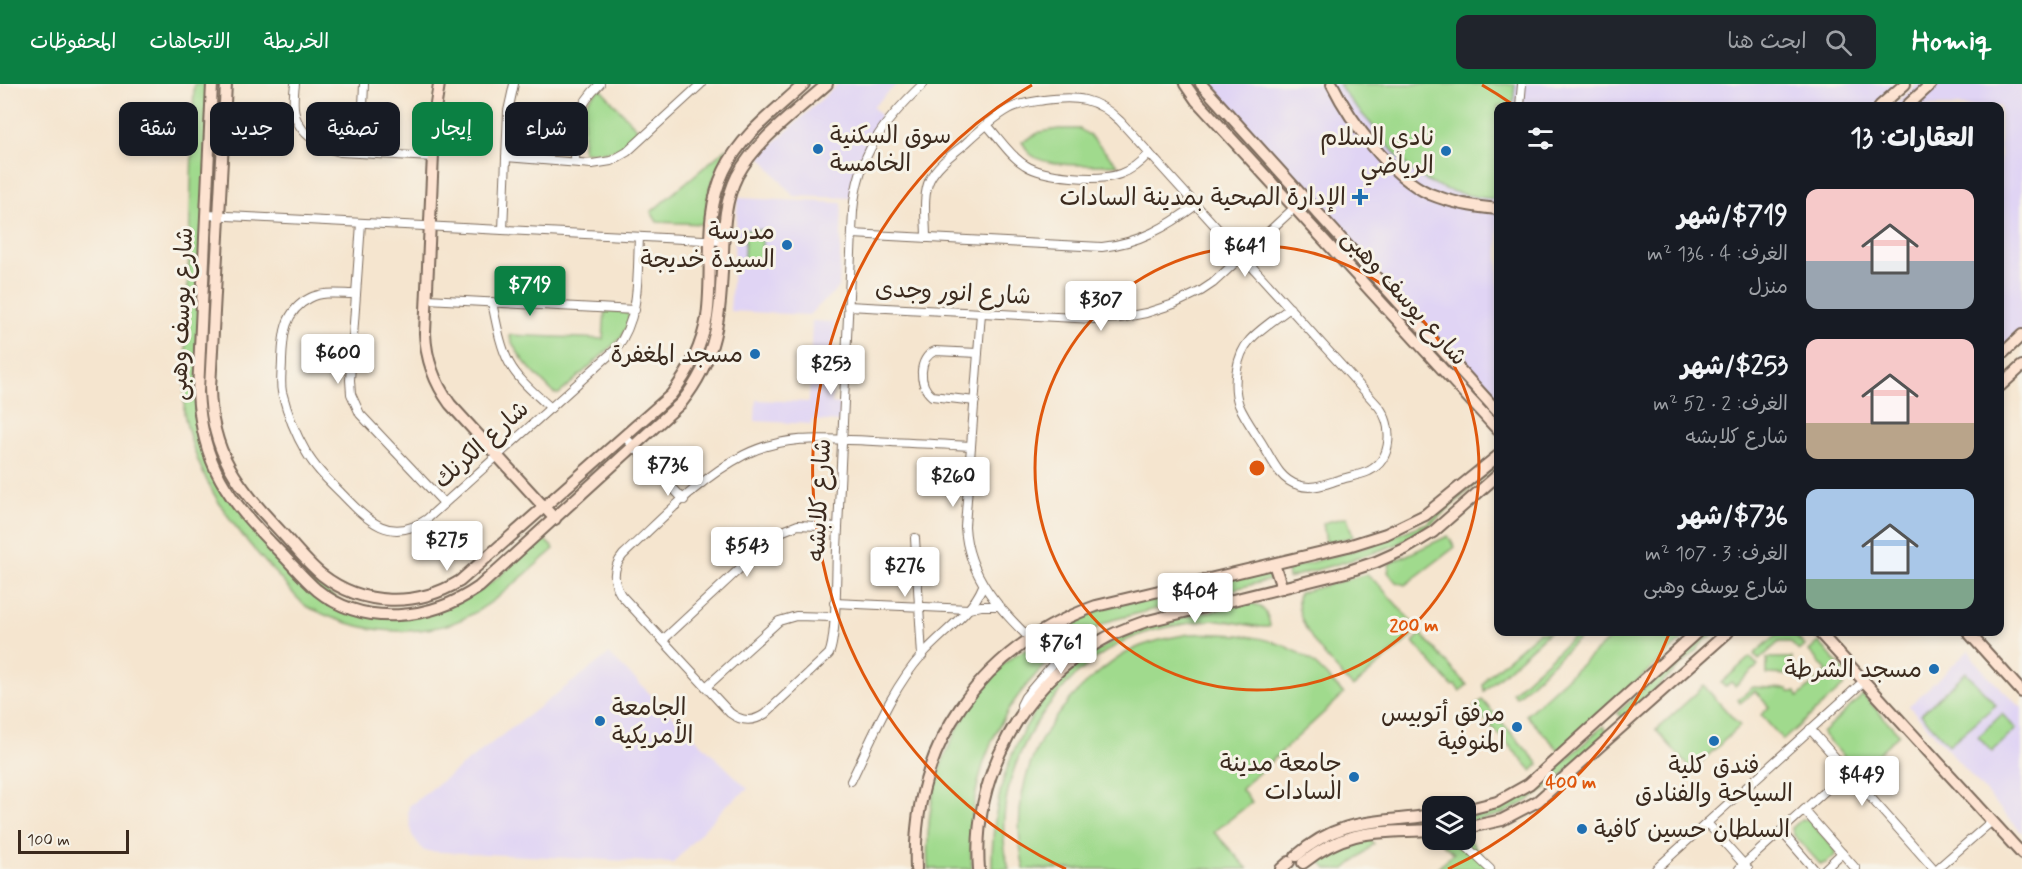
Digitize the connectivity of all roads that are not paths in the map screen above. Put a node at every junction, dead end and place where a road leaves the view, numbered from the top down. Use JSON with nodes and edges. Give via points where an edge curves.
{"nodes":[{"id":1,"x":212,"y":84,"type":"edge"},
{"id":2,"x":226,"y":84,"type":"edge"},
{"id":3,"x":295,"y":84,"type":"edge"},
{"id":4,"x":364,"y":84,"type":"edge"},
{"id":5,"x":439,"y":84,"type":"edge"},
{"id":6,"x":514,"y":84,"type":"edge"},
{"id":7,"x":600,"y":84,"type":"edge"},
{"id":8,"x":701,"y":84,"type":"edge"},
{"id":9,"x":804,"y":84,"type":"edge"},
{"id":10,"x":827,"y":84,"type":"edge"},
{"id":11,"x":923,"y":84,"type":"edge"},
{"id":12,"x":1185,"y":84,"type":"edge"},
{"id":13,"x":1201,"y":84,"type":"edge"},
{"id":14,"x":1332,"y":84,"type":"edge"},
{"id":15,"x":1522,"y":84,"type":"edge"},
{"id":16,"x":1905,"y":84,"type":"edge"},
{"id":17,"x":1928,"y":85,"type":"edge"},
{"id":18,"x":363,"y":102,"type":"edge"},
{"id":19,"x":1520,"y":102,"type":"edge"},
{"id":20,"x":1885,"y":102,"type":"edge"},
{"id":21,"x":1911,"y":102,"type":"edge"},
{"id":22,"x":987,"y":125,"type":"junction"},
{"id":23,"x":306,"y":134,"type":"edge"},
{"id":24,"x":1149,"y":153,"type":"junction"},
{"id":25,"x":400,"y":155,"type":"edge"},
{"id":26,"x":433,"y":157,"type":"junction"},
{"id":27,"x":506,"y":157,"type":"junction"},
{"id":28,"x":575,"y":162,"type":"junction"},
{"id":29,"x":1304,"y":199,"type":"junction"},
{"id":30,"x":1196,"y":205,"type":"junction"},
{"id":31,"x":1295,"y":208,"type":"junction"},
{"id":32,"x":1494,"y":209,"type":"edge"},
{"id":33,"x":206,"y":215,"type":"junction"},
{"id":34,"x":219,"y":216,"type":"junction"},
{"id":35,"x":361,"y":223,"type":"junction"},
{"id":36,"x":430,"y":226,"type":"junction"},
{"id":37,"x":503,"y":230,"type":"junction"},
{"id":38,"x":852,"y":234,"type":"junction"},
{"id":39,"x":639,"y":237,"type":"junction"},
{"id":40,"x":926,"y":238,"type":"junction"},
{"id":41,"x":709,"y":240,"type":"junction"},
{"id":42,"x":723,"y":241,"type":"junction"},
{"id":43,"x":1242,"y":256,"type":"junction"},
{"id":44,"x":356,"y":294,"type":"junction"},
{"id":45,"x":427,"y":299,"type":"junction"},
{"id":46,"x":492,"y":303,"type":"junction"},
{"id":47,"x":848,"y":306,"type":"junction"},
{"id":48,"x":1290,"y":308,"type":"junction"},
{"id":49,"x":635,"y":310,"type":"junction"},
{"id":50,"x":981,"y":313,"type":"junction"},
{"id":51,"x":2022,"y":335,"type":"edge"},
{"id":52,"x":2004,"y":352,"type":"edge"},
{"id":53,"x":978,"y":353,"type":"junction"},
{"id":54,"x":2022,"y":366,"type":"edge"},
{"id":55,"x":2004,"y":382,"type":"edge"},
{"id":56,"x":975,"y":401,"type":"junction"},
{"id":57,"x":550,"y":408,"type":"junction"},
{"id":58,"x":1494,"y":408,"type":"edge"},
{"id":59,"x":1494,"y":426,"type":"edge"},
{"id":60,"x":624,"y":436,"type":"junction"},
{"id":61,"x":842,"y":440,"type":"junction"},
{"id":62,"x":971,"y":446,"type":"junction"},
{"id":63,"x":634,"y":447,"type":"junction"},
{"id":64,"x":497,"y":456,"type":"junction"},
{"id":65,"x":1494,"y":459,"type":"edge"},
{"id":66,"x":1494,"y":479,"type":"edge"},
{"id":67,"x":684,"y":500,"type":"junction"},
{"id":68,"x":444,"y":503,"type":"junction"},
{"id":69,"x":544,"y":507,"type":"junction"},
{"id":70,"x":555,"y":519,"type":"junction"},
{"id":71,"x":838,"y":527,"type":"junction"},
{"id":72,"x":915,"y":538,"type":"dead end"},
{"id":73,"x":1274,"y":564,"type":"junction"},
{"id":74,"x":983,"y":586,"type":"junction"},
{"id":75,"x":1282,"y":588,"type":"junction"},
{"id":76,"x":834,"y":603,"type":"junction"},
{"id":77,"x":1000,"y":606,"type":"junction"},
{"id":78,"x":919,"y":607,"type":"junction"},
{"id":79,"x":969,"y":609,"type":"junction"},
{"id":80,"x":833,"y":617,"type":"junction"},
{"id":81,"x":1693,"y":636,"type":"edge"},
{"id":82,"x":1724,"y":636,"type":"edge"},
{"id":83,"x":1823,"y":636,"type":"edge"},
{"id":84,"x":1972,"y":636,"type":"edge"},
{"id":85,"x":1030,"y":638,"type":"junction"},
{"id":86,"x":663,"y":640,"type":"junction"},
{"id":87,"x":1102,"y":640,"type":"junction"},
{"id":88,"x":922,"y":656,"type":"junction"},
{"id":89,"x":1054,"y":663,"type":"junction"},
{"id":90,"x":1864,"y":681,"type":"junction"},
{"id":91,"x":706,"y":687,"type":"junction"},
{"id":92,"x":2022,"y":692,"type":"edge"},
{"id":93,"x":1022,"y":714,"type":"junction"},
{"id":94,"x":1604,"y":716,"type":"junction"},
{"id":95,"x":1810,"y":729,"type":"junction"},
{"id":96,"x":1617,"y":732,"type":"junction"},
{"id":97,"x":1847,"y":771,"type":"junction"},
{"id":98,"x":850,"y":781,"type":"dead end"},
{"id":99,"x":1476,"y":807,"type":"edge"},
{"id":100,"x":1804,"y":810,"type":"junction"},
{"id":101,"x":1422,"y":817,"type":"edge"},
{"id":102,"x":1414,"y":819,"type":"junction"},
{"id":103,"x":1992,"y":821,"type":"junction"},
{"id":104,"x":1707,"y":823,"type":"junction"},
{"id":105,"x":1476,"y":826,"type":"edge"},
{"id":106,"x":1415,"y":831,"type":"junction"},
{"id":107,"x":1422,"y":831,"type":"edge"},
{"id":108,"x":1781,"y":831,"type":"junction"},
{"id":109,"x":1470,"y":850,"type":"edge"},
{"id":110,"x":1842,"y":853,"type":"junction"},
{"id":111,"x":2022,"y":854,"type":"edge"},
{"id":112,"x":1292,"y":862,"type":"edge"},
{"id":113,"x":1743,"y":867,"type":"edge"},
{"id":114,"x":916,"y":869,"type":"edge"},
{"id":115,"x":979,"y":869,"type":"edge"},
{"id":116,"x":1490,"y":869,"type":"edge"},
{"id":117,"x":1656,"y":869,"type":"edge"},
{"id":118,"x":1814,"y":869,"type":"edge"},
{"id":119,"x":1825,"y":869,"type":"edge"},
{"id":120,"x":1856,"y":869,"type":"edge"},
{"id":121,"x":1935,"y":869,"type":"edge"}],
"edges":[{"from":1,"to":33,"type":"street","name":"شارع يوسف وهبى"},
{"from":2,"to":34,"type":"street","name":"شارع يوسف وهبى"},
{"from":3,"to":23,"type":"street","via":[[293,110]]},
{"from":4,"to":18,"type":"street"},
{"from":5,"to":26,"type":"street"},
{"from":6,"to":27,"type":"street","via":[[508,111]]},
{"from":7,"to":28,"type":"street","via":[[578,114]]},
{"from":8,"to":28,"type":"street","via":[[622,156],[598,164]]},
{"from":9,"to":41,"type":"street","name":"شارع يوسف وهبى","via":[[747,136],[729,161],[715,196]]},
{"from":10,"to":42,"type":"street","name":"شارع يوسف وهبى","via":[[743,165],[728,199]]},
{"from":11,"to":38,"type":"street","name":"شارع كلابشه","via":[[890,116],[866,155],[856,187]]},
{"from":12,"to":31,"type":"street","name":"شارع يوسف وهبى"},
{"from":13,"to":29,"type":"street","name":"شارع يوسف وهبى"},
{"from":14,"to":32,"type":"street","via":[[1367,138],[1408,180],[1448,200]]},
{"from":15,"to":19,"type":"street"},
{"from":16,"to":20,"type":"street"},
{"from":17,"to":21,"type":"street"},
{"from":22,"to":24,"type":"street","via":[[1019,161],[1046,173],[1111,177],[1132,169]]},
{"from":22,"to":24,"type":"street","via":[[1022,104],[1076,98],[1106,109]]},
{"from":22,"to":40,"type":"street","via":[[930,179],[926,191]]},
{"from":24,"to":30,"type":"street"},
{"from":25,"to":26,"type":"street"},
{"from":26,"to":36,"type":"street"},
{"from":27,"to":28,"type":"street"},
{"from":27,"to":37,"type":"street"},
{"from":29,"to":31,"type":"street","name":"شارع انور وجدى"},
{"from":29,"to":58,"type":"street","name":"شارع يوسف وهبى"},
{"from":30,"to":40,"type":"street","via":[[1161,230],[1114,245]]},
{"from":30,"to":43,"type":"street"},
{"from":31,"to":43,"type":"street","name":"شارع انور وجدى"},
{"from":31,"to":59,"type":"street","name":"شارع يوسف وهبى"},
{"from":33,"to":34,"type":"street"},
{"from":33,"to":70,"type":"street","name":"شارع يوسف وهبى","via":[[198,392],[206,446],[237,506],[316,589],[344,605],[376,614],[436,609],[479,587]]},
{"from":34,"to":35,"type":"street"},
{"from":34,"to":69,"type":"street","name":"شارع يوسف وهبى","via":[[210,388],[217,438],[228,467],[244,492],[315,569],[343,588],[374,598],[408,600],[430,595],[460,581]]},
{"from":35,"to":36,"type":"street"},
{"from":35,"to":44,"type":"street"},
{"from":36,"to":37,"type":"street"},
{"from":36,"to":45,"type":"street"},
{"from":37,"to":39,"type":"street"},
{"from":38,"to":40,"type":"street"},
{"from":38,"to":47,"type":"street","name":"شارع كلابشه"},
{"from":39,"to":41,"type":"street"},
{"from":39,"to":49,"type":"street","name":"شارع الكرنك"},
{"from":41,"to":42,"type":"street"},
{"from":41,"to":60,"type":"street","name":"شارع يوسف وهبى","via":[[708,311],[697,353],[671,395]]},
{"from":42,"to":63,"type":"street","name":"شارع يوسف وهبى","via":[[718,324],[707,363],[681,403]]},
{"from":43,"to":48,"type":"street"},
{"from":43,"to":50,"type":"street","name":"شارع انور وجدى","via":[[1201,291],[1146,313],[1094,319]]},
{"from":44,"to":68,"type":"street","via":[[350,387],[356,407]]},
{"from":44,"to":68,"type":"street","name":"شارع الكرنك","via":[[313,296],[296,308],[285,324],[282,388],[297,434],[316,467],[374,524],[388,529],[409,528],[427,519]]},
{"from":45,"to":46,"type":"street"},
{"from":45,"to":64,"type":"street","via":[[426,343],[435,381],[450,404]]},
{"from":46,"to":49,"type":"street"},
{"from":46,"to":57,"type":"street","via":[[506,360],[523,384]]},
{"from":47,"to":50,"type":"street","name":"شارع انور وجدى"},
{"from":47,"to":61,"type":"street","name":"شارع كلابشه"},
{"from":48,"to":48,"type":"street","via":[[1385,416],[1388,445],[1370,471],[1314,487],[1290,482],[1277,469],[1239,406],[1237,371],[1245,347]]},
{"from":49,"to":57,"type":"street","name":"شارع الكرنك","via":[[616,349]]},
{"from":50,"to":53,"type":"street"},
{"from":51,"to":52,"type":"street"},
{"from":53,"to":56,"type":"street"},
{"from":53,"to":56,"type":"street","via":[[935,351],[923,362],[923,387],[932,396]]},
{"from":54,"to":55,"type":"street"},
{"from":56,"to":62,"type":"street"},
{"from":57,"to":64,"type":"street","name":"شارع الكرنك"},
{"from":60,"to":63,"type":"street"},
{"from":60,"to":69,"type":"street","name":"شارع يوسف وهبى"},
{"from":61,"to":62,"type":"street"},
{"from":61,"to":67,"type":"street","via":[[804,439],[762,447],[715,473]]},
{"from":61,"to":71,"type":"street","name":"شارع كلابشه"},
{"from":62,"to":74,"type":"street","via":[[965,535],[972,564]]},
{"from":63,"to":67,"type":"street"},
{"from":63,"to":70,"type":"street","name":"شارع يوسف وهبى"},
{"from":64,"to":68,"type":"street","name":"شارع الكرنك"},
{"from":64,"to":69,"type":"street"},
{"from":65,"to":73,"type":"street","via":[[1413,522],[1360,543]]},
{"from":66,"to":75,"type":"street","via":[[1433,532],[1405,549],[1361,568]]},
{"from":67,"to":86,"type":"street","via":[[623,555],[615,572],[621,595]]},
{"from":69,"to":70,"type":"street"},
{"from":71,"to":76,"type":"street","name":"شارع كلابشه"},
{"from":71,"to":86,"type":"street","via":[[798,525],[778,533]]},
{"from":72,"to":78,"type":"street"},
{"from":73,"to":75,"type":"street"},
{"from":73,"to":85,"type":"street","via":[[1096,606]]},
{"from":74,"to":77,"type":"street"},
{"from":74,"to":79,"type":"street"},
{"from":75,"to":87,"type":"street","via":[[1144,622]]},
{"from":76,"to":78,"type":"street"},
{"from":76,"to":80,"type":"street","name":"شارع كلابشه"},
{"from":77,"to":79,"type":"street"},
{"from":77,"to":85,"type":"street"},
{"from":78,"to":79,"type":"street"},
{"from":78,"to":88,"type":"street"},
{"from":79,"to":88,"type":"street"},
{"from":80,"to":91,"type":"street","via":[[796,616],[778,621]]},
{"from":80,"to":91,"type":"street","name":"شارع كلابشه","via":[[832,645],[826,656],[757,719],[738,718],[730,713]]},
{"from":81,"to":94,"type":"street"},
{"from":82,"to":96,"type":"street"},
{"from":83,"to":90,"type":"street"},
{"from":84,"to":92,"type":"street"},
{"from":85,"to":89,"type":"street"},
{"from":85,"to":114,"type":"street","via":[[981,680],[943,737],[920,802]]},
{"from":86,"to":91,"type":"street"},
{"from":87,"to":89,"type":"street","via":[[1084,641]]},
{"from":87,"to":93,"type":"street","via":[[1060,671]]},
{"from":88,"to":98,"type":"street","via":[[891,702]]},
{"from":89,"to":93,"type":"street","via":[[1025,697]]},
{"from":90,"to":95,"type":"street"},
{"from":90,"to":103,"type":"street"},
{"from":93,"to":115,"type":"street","via":[[990,780],[979,830]]},
{"from":94,"to":96,"type":"street"},
{"from":94,"to":99,"type":"street","via":[[1520,790]]},
{"from":95,"to":97,"type":"street"},
{"from":95,"to":104,"type":"street"},
{"from":96,"to":105,"type":"street","via":[[1538,801],[1502,820]]},
{"from":97,"to":100,"type":"street"},
{"from":97,"to":121,"type":"street"},
{"from":100,"to":108,"type":"street"},
{"from":100,"to":110,"type":"street"},
{"from":101,"to":102,"type":"street"},
{"from":102,"to":106,"type":"street"},
{"from":102,"to":112,"type":"street","via":[[1346,826],[1317,840]]},
{"from":103,"to":111,"type":"street"},
{"from":103,"to":121,"type":"street"},
{"from":104,"to":113,"type":"street"},
{"from":104,"to":117,"type":"street"},
{"from":106,"to":107,"type":"street"},
{"from":106,"to":112,"type":"street","via":[[1354,835]]},
{"from":108,"to":113,"type":"street"},
{"from":108,"to":118,"type":"street"},
{"from":109,"to":116,"type":"street"},
{"from":110,"to":119,"type":"street"},
{"from":110,"to":120,"type":"street"}]}
